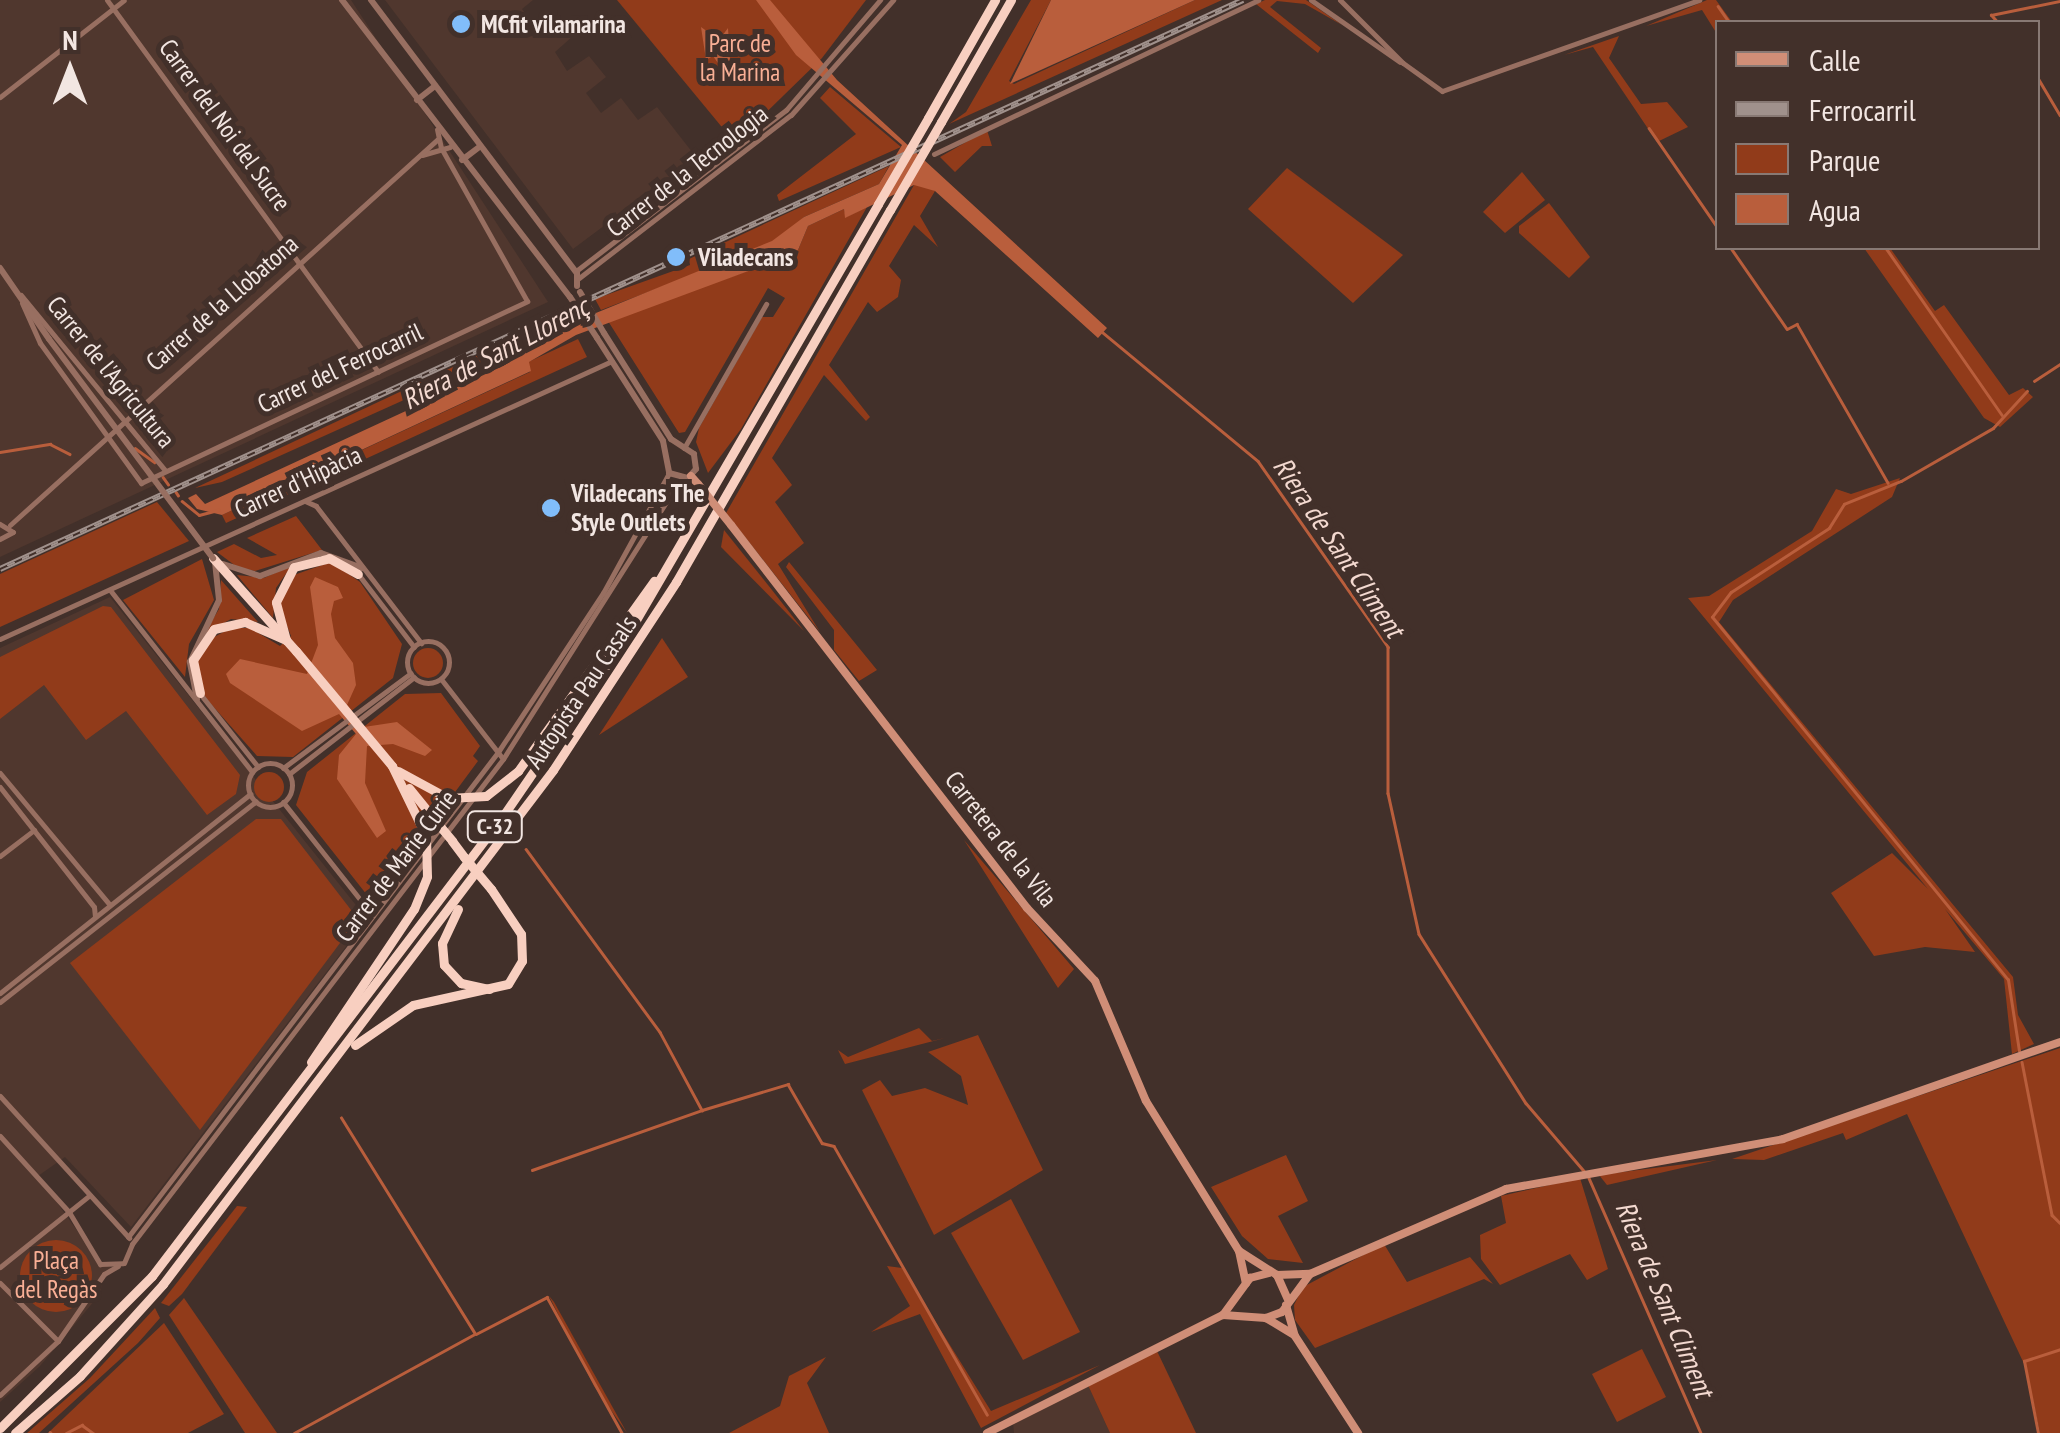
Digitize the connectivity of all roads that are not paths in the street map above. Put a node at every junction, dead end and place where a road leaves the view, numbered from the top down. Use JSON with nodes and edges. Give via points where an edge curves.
{"nodes":[{"id":1,"x":108,"y":0,"type":"edge"},
{"id":2,"x":124,"y":0,"type":"edge"},
{"id":3,"x":342,"y":0,"type":"edge"},
{"id":4,"x":371,"y":0,"type":"edge"},
{"id":5,"x":880,"y":0,"type":"edge"},
{"id":6,"x":893,"y":0,"type":"edge"},
{"id":7,"x":995,"y":0,"type":"edge"},
{"id":8,"x":1010,"y":0,"type":"edge"},
{"id":9,"x":1258,"y":0,"type":"edge"},
{"id":10,"x":1311,"y":0,"type":"edge"},
{"id":11,"x":1340,"y":0,"type":"edge"},
{"id":12,"x":1699,"y":0,"type":"edge"},
{"id":13,"x":114,"y":8,"type":"junction"},
{"id":14,"x":1403,"y":63,"type":"junction"},
{"id":15,"x":435,"y":86,"type":"junction"},
{"id":16,"x":808,"y":94,"type":"junction"},
{"id":17,"x":0,"y":97,"type":"edge"},
{"id":18,"x":417,"y":100,"type":"junction"},
{"id":19,"x":438,"y":128,"type":"junction"},
{"id":20,"x":439,"y":138,"type":"junction"},
{"id":21,"x":450,"y":146,"type":"junction"},
{"id":22,"x":480,"y":147,"type":"junction"},
{"id":23,"x":440,"y":148,"type":"junction"},
{"id":24,"x":934,"y":154,"type":"dead end"},
{"id":25,"x":419,"y":156,"type":"junction"},
{"id":26,"x":462,"y":160,"type":"junction"},
{"id":27,"x":298,"y":262,"type":"junction"},
{"id":28,"x":0,"y":268,"type":"edge"},
{"id":29,"x":577,"y":279,"type":"junction"},
{"id":30,"x":556,"y":282,"type":"junction"},
{"id":31,"x":13,"y":286,"type":"junction"},
{"id":32,"x":567,"y":293,"type":"junction"},
{"id":33,"x":20,"y":300,"type":"junction"},
{"id":34,"x":766,"y":304,"type":"dead end"},
{"id":35,"x":601,"y":336,"type":"junction"},
{"id":36,"x":612,"y":361,"type":"junction"},
{"id":37,"x":378,"y":372,"type":"junction"},
{"id":38,"x":122,"y":417,"type":"junction"},
{"id":39,"x":104,"y":434,"type":"junction"},
{"id":40,"x":683,"y":448,"type":"junction"},
{"id":41,"x":668,"y":456,"type":"junction"},
{"id":42,"x":165,"y":470,"type":"junction"},
{"id":43,"x":669,"y":474,"type":"junction"},
{"id":44,"x":692,"y":476,"type":"junction"},
{"id":45,"x":680,"y":480,"type":"junction"},
{"id":46,"x":330,"y":489,"type":"junction"},
{"id":47,"x":305,"y":501,"type":"junction"},
{"id":48,"x":316,"y":506,"type":"junction"},
{"id":49,"x":0,"y":524,"type":"edge"},
{"id":50,"x":10,"y":524,"type":"junction"},
{"id":51,"x":0,"y":539,"type":"edge"},
{"id":52,"x":678,"y":552,"type":"junction"},
{"id":53,"x":213,"y":558,"type":"junction"},
{"id":54,"x":360,"y":571,"type":"junction"},
{"id":55,"x":110,"y":590,"type":"junction"},
{"id":56,"x":0,"y":639,"type":"edge"},
{"id":57,"x":286,"y":640,"type":"junction"},
{"id":58,"x":417,"y":645,"type":"junction"},
{"id":59,"x":412,"y":675,"type":"junction"},
{"id":60,"x":441,"y":679,"type":"junction"},
{"id":61,"x":198,"y":696,"type":"junction"},
{"id":62,"x":498,"y":752,"type":"junction"},
{"id":63,"x":503,"y":760,"type":"junction"},
{"id":64,"x":392,"y":766,"type":"junction"},
{"id":65,"x":283,"y":768,"type":"junction"},
{"id":66,"x":255,"y":770,"type":"junction"},
{"id":67,"x":0,"y":773,"type":"edge"},
{"id":68,"x":289,"y":774,"type":"junction"},
{"id":69,"x":0,"y":787,"type":"edge"},
{"id":70,"x":250,"y":794,"type":"junction"},
{"id":71,"x":256,"y":801,"type":"junction"},
{"id":72,"x":283,"y":802,"type":"junction"},
{"id":73,"x":34,"y":830,"type":"junction"},
{"id":74,"x":0,"y":856,"type":"edge"},
{"id":75,"x":472,"y":883,"type":"junction"},
{"id":76,"x":112,"y":904,"type":"junction"},
{"id":77,"x":373,"y":916,"type":"junction"},
{"id":78,"x":94,"y":918,"type":"junction"},
{"id":79,"x":514,"y":977,"type":"junction"},
{"id":80,"x":0,"y":993,"type":"edge"},
{"id":81,"x":0,"y":1002,"type":"edge"},
{"id":82,"x":2060,"y":1042,"type":"edge"},
{"id":83,"x":344,"y":1052,"type":"junction"},
{"id":84,"x":295,"y":1091,"type":"junction"},
{"id":85,"x":0,"y":1096,"type":"edge"},
{"id":86,"x":0,"y":1136,"type":"edge"},
{"id":87,"x":90,"y":1195,"type":"junction"},
{"id":88,"x":69,"y":1212,"type":"junction"},
{"id":89,"x":128,"y":1236,"type":"junction"},
{"id":90,"x":132,"y":1244,"type":"junction"},
{"id":91,"x":1238,"y":1251,"type":"junction"},
{"id":92,"x":124,"y":1263,"type":"junction"},
{"id":93,"x":0,"y":1267,"type":"edge"},
{"id":94,"x":1273,"y":1274,"type":"junction"},
{"id":95,"x":1310,"y":1274,"type":"junction"},
{"id":96,"x":0,"y":1283,"type":"edge"},
{"id":97,"x":1245,"y":1286,"type":"junction"},
{"id":98,"x":1287,"y":1303,"type":"junction"},
{"id":99,"x":1254,"y":1314,"type":"junction"},
{"id":100,"x":1223,"y":1315,"type":"junction"},
{"id":101,"x":1266,"y":1318,"type":"junction"},
{"id":102,"x":1295,"y":1336,"type":"junction"},
{"id":103,"x":58,"y":1341,"type":"junction"},
{"id":104,"x":0,"y":1395,"type":"edge"},
{"id":105,"x":1011,"y":1419,"type":"junction"},
{"id":106,"x":0,"y":1428,"type":"edge"},
{"id":107,"x":15,"y":1433,"type":"edge"},
{"id":108,"x":987,"y":1433,"type":"edge"},
{"id":109,"x":1013,"y":1433,"type":"edge"},
{"id":110,"x":1358,"y":1433,"type":"edge"}],
"edges":[{"from":1,"to":13,"type":"street","name":"Carrer del Noi del Sucre"},
{"from":2,"to":13,"type":"street"},
{"from":3,"to":18,"type":"street"},
{"from":4,"to":15,"type":"street"},
{"from":5,"to":16,"type":"street","name":"Carrer de la Tecnologia"},
{"from":6,"to":16,"type":"street","name":"Carrer de la Tecnologia"},
{"from":7,"to":52,"type":"highway","name":"Autopista Pau Casals","number":"C-32","bridge":true},
{"from":8,"to":75,"type":"highway","name":"Autopista Pau Casals","number":"C-32","bridge":true,"via":[[659,610]]},
{"from":9,"to":24,"type":"street"},
{"from":10,"to":14,"type":"street"},
{"from":11,"to":14,"type":"street"},
{"from":12,"to":14,"type":"street","via":[[1442,91]]},
{"from":13,"to":17,"type":"street"},
{"from":13,"to":27,"type":"street","name":"Carrer del Noi del Sucre"},
{"from":15,"to":18,"type":"street"},
{"from":15,"to":22,"type":"street"},
{"from":16,"to":29,"type":"street","name":"Carrer de la Tecnologia","via":[[751,150]]},
{"from":18,"to":19,"type":"street"},
{"from":19,"to":20,"type":"street"},
{"from":19,"to":21,"type":"street"},
{"from":20,"to":23,"type":"street"},
{"from":20,"to":25,"type":"street","name":"Carrer de la Llobatona"},
{"from":21,"to":23,"type":"street","name":"Carrer de la Llobatona"},
{"from":21,"to":26,"type":"street"},
{"from":22,"to":26,"type":"street"},
{"from":22,"to":29,"type":"street"},
{"from":23,"to":25,"type":"street","name":"Carrer de la Llobatona"},
{"from":23,"to":37,"type":"street","name":"Carrer del Ferrocarril","via":[[529,297]]},
{"from":25,"to":27,"type":"street","name":"Carrer de la Llobatona"},
{"from":26,"to":30,"type":"street"},
{"from":27,"to":37,"type":"street","name":"Carrer del Noi del Sucre"},
{"from":27,"to":38,"type":"street","name":"Carrer de la Llobatona"},
{"from":28,"to":31,"type":"street","name":"Carrer de l'Agricultura"},
{"from":29,"to":30,"type":"street","via":[[560,271]]},
{"from":29,"to":32,"type":"street"},
{"from":29,"to":35,"type":"street","bridge":true},
{"from":30,"to":32,"type":"street"},
{"from":31,"to":33,"type":"street","name":"Carrer de l'Agricultura"},
{"from":31,"to":38,"type":"street","name":"Carrer de l'Agricultura"},
{"from":32,"to":35,"type":"street","bridge":true},
{"from":33,"to":39,"type":"street","name":"Carrer de l'Agricultura","via":[[40,343]]},
{"from":33,"to":53,"type":"street","name":"Carrer de l'Agricultura","bridge":true},
{"from":34,"to":40,"type":"street"},
{"from":35,"to":36,"type":"street"},
{"from":35,"to":40,"type":"street"},
{"from":36,"to":41,"type":"street"},
{"from":36,"to":46,"type":"street","name":"Carrer d'Hipàcia"},
{"from":37,"to":42,"type":"street","name":"Carrer del Ferrocarril"},
{"from":38,"to":39,"type":"street","name":"Carrer de la Llobatona"},
{"from":38,"to":42,"type":"street","name":"Carrer de l'Agricultura"},
{"from":39,"to":42,"type":"street","name":"Carrer de l'Agricultura","via":[[138,483]]},
{"from":39,"to":50,"type":"street","name":"Carrer de la Llobatona"},
{"from":40,"to":41,"type":"street"},
{"from":40,"to":44,"type":"street","via":[[697,462]]},
{"from":41,"to":43,"type":"street"},
{"from":43,"to":45,"type":"street"},
{"from":43,"to":62,"type":"street","name":"Carrer de Marie Curie","via":[[603,593]]},
{"from":44,"to":45,"type":"street"},
{"from":44,"to":91,"type":"main road","name":"Carretera de la Vila","bridge":true,"via":[[1027,908],[1089,973],[1153,1115]]},
{"from":45,"to":63,"type":"street","name":"Carrer de Marie Curie"},
{"from":46,"to":47,"type":"street","name":"Carrer d'Hipàcia"},
{"from":46,"to":48,"type":"street"},
{"from":47,"to":48,"type":"street"},
{"from":47,"to":55,"type":"street","name":"Carrer d'Hipàcia"},
{"from":48,"to":54,"type":"street"},
{"from":49,"to":50,"type":"street"},
{"from":50,"to":51,"type":"street","name":"Carrer de la Llobatona","via":[[13,535]]},
{"from":52,"to":64,"type":"highway","bridge":true,"via":[[518,771],[486,796],[448,798]]},
{"from":52,"to":84,"type":"highway","name":"Autopista Pau Casals","number":"C-32","via":[[506,814]]},
{"from":53,"to":54,"type":"street","via":[[249,576],[320,552]]},
{"from":53,"to":57,"type":"highway"},
{"from":53,"to":61,"type":"street","via":[[218,600],[190,662]]},
{"from":54,"to":57,"type":"highway","via":[[329,558],[294,568],[276,602]]},
{"from":54,"to":58,"type":"street"},
{"from":55,"to":56,"type":"street","name":"Carrer d'Hipàcia"},
{"from":55,"to":61,"type":"street"},
{"from":57,"to":61,"type":"highway","via":[[245,622],[214,628],[193,660]]},
{"from":57,"to":64,"type":"highway","bridge":true},
{"from":58,"to":59,"type":"street"},
{"from":58,"to":60,"type":"street","via":[[433,642],[447,653]]},
{"from":59,"to":60,"type":"street"},
{"from":59,"to":65,"type":"street"},
{"from":59,"to":68,"type":"street"},
{"from":60,"to":62,"type":"street"},
{"from":61,"to":66,"type":"street"},
{"from":62,"to":63,"type":"street"},
{"from":62,"to":77,"type":"street","name":"Carrer de Marie Curie"},
{"from":63,"to":90,"type":"street","name":"Carrer de Marie Curie"},
{"from":64,"to":79,"type":"highway","bridge":true,"via":[[521,934],[522,961]]},
{"from":64,"to":84,"type":"highway","bridge":true,"via":[[426,836],[428,876],[414,909],[332,1023]]},
{"from":65,"to":66,"type":"street"},
{"from":65,"to":68,"type":"street"},
{"from":66,"to":70,"type":"street"},
{"from":67,"to":76,"type":"street","via":[[101,901]]},
{"from":68,"to":72,"type":"street","via":[[291,789]]},
{"from":69,"to":73,"type":"street"},
{"from":70,"to":71,"type":"street"},
{"from":70,"to":76,"type":"street"},
{"from":71,"to":72,"type":"street"},
{"from":71,"to":81,"type":"street"},
{"from":72,"to":77,"type":"street"},
{"from":73,"to":74,"type":"street"},
{"from":73,"to":78,"type":"street","via":[[94,907]]},
{"from":75,"to":79,"type":"highway","via":[[444,935],[444,965],[475,989]]},
{"from":75,"to":83,"type":"highway","name":"Autopista Pau Casals","number":"C-32"},
{"from":76,"to":78,"type":"street"},
{"from":77,"to":89,"type":"street","name":"Carrer de Marie Curie"},
{"from":78,"to":80,"type":"street"},
{"from":79,"to":83,"type":"highway","via":[[490,993],[403,1009]]},
{"from":82,"to":95,"type":"main road","via":[[1783,1139],[1574,1174],[1457,1206]]},
{"from":83,"to":107,"type":"highway","name":"Autopista Pau Casals","number":"C-32","via":[[145,1305]]},
{"from":84,"to":106,"type":"highway","name":"Autopista Pau Casals","number":"C-32","via":[[135,1296]]},
{"from":85,"to":87,"type":"street"},
{"from":86,"to":88,"type":"street"},
{"from":87,"to":88,"type":"street"},
{"from":87,"to":89,"type":"street"},
{"from":88,"to":92,"type":"street","via":[[100,1264]]},
{"from":88,"to":93,"type":"street"},
{"from":89,"to":90,"type":"street"},
{"from":90,"to":92,"type":"street","name":"Carrer de Marie Curie"},
{"from":91,"to":94,"type":"main road"},
{"from":91,"to":97,"type":"main road"},
{"from":92,"to":103,"type":"street","via":[[104,1274]]},
{"from":94,"to":95,"type":"main road"},
{"from":94,"to":97,"type":"main road"},
{"from":94,"to":98,"type":"main road"},
{"from":95,"to":98,"type":"main road"},
{"from":96,"to":103,"type":"street"},
{"from":97,"to":99,"type":"main road"},
{"from":97,"to":100,"type":"main road"},
{"from":98,"to":101,"type":"main road"},
{"from":98,"to":102,"type":"main road"},
{"from":99,"to":100,"type":"main road"},
{"from":99,"to":101,"type":"main road"},
{"from":100,"to":105,"type":"main road"},
{"from":101,"to":102,"type":"main road"},
{"from":102,"to":110,"type":"main road"},
{"from":103,"to":104,"type":"street"},
{"from":105,"to":108,"type":"main road"},
{"from":105,"to":109,"type":"street"}]}
